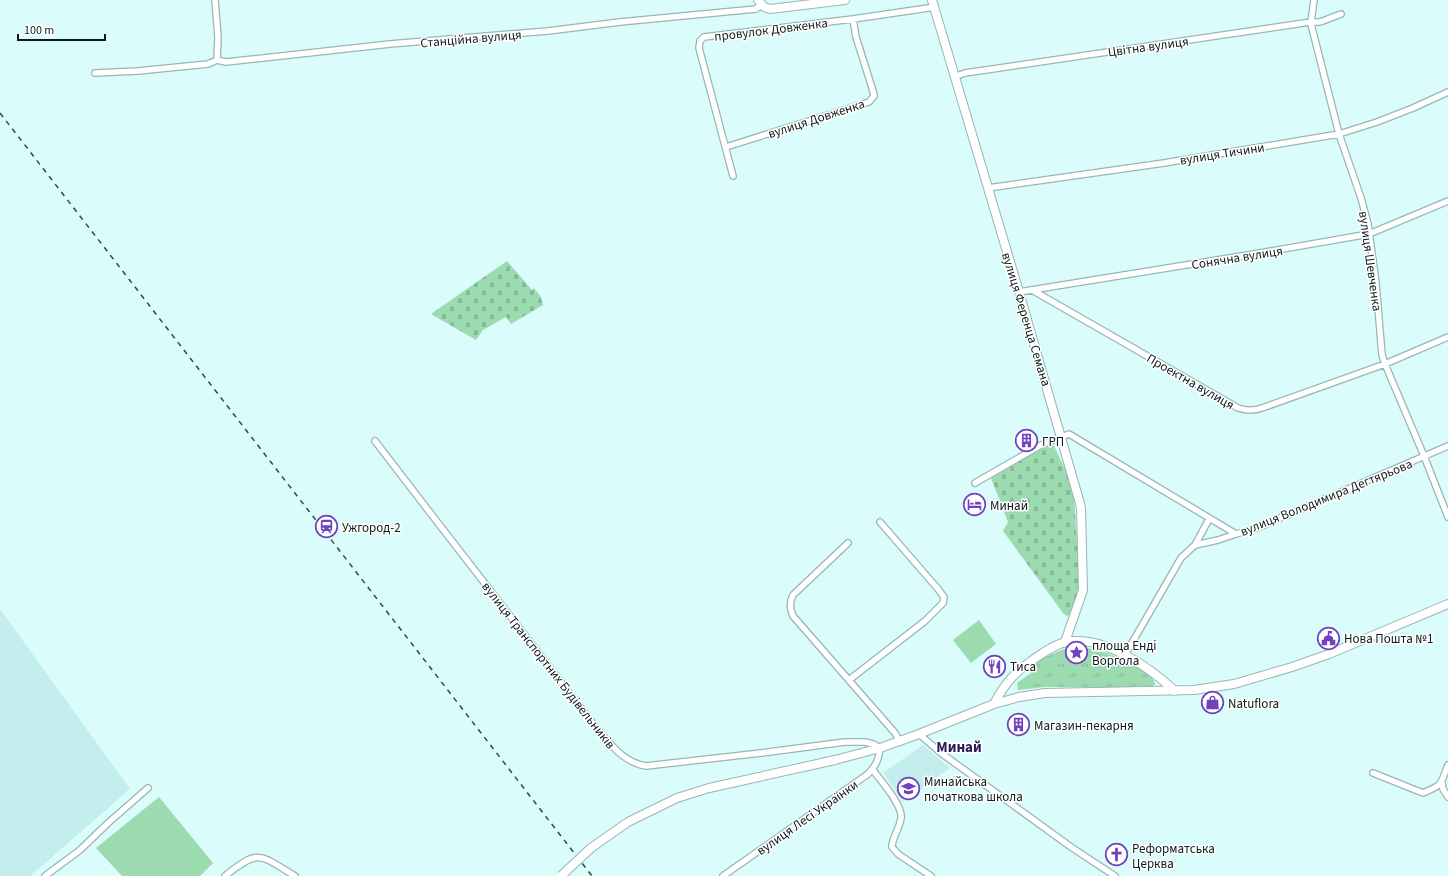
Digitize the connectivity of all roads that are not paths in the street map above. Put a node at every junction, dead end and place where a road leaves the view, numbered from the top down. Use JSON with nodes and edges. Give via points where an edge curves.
{"nodes":[{"id":1,"x":215,"y":0,"type":"edge"},
{"id":2,"x":845,"y":0,"type":"edge"},
{"id":3,"x":1314,"y":0,"type":"edge"},
{"id":4,"x":760,"y":2,"type":"edge"},
{"id":5,"x":933,"y":4,"type":"edge"},
{"id":6,"x":1341,"y":14,"type":"dead end"},
{"id":7,"x":853,"y":19,"type":"junction"},
{"id":8,"x":1311,"y":22,"type":"junction"},
{"id":9,"x":217,"y":60,"type":"junction"},
{"id":10,"x":95,"y":73,"type":"dead end"},
{"id":11,"x":954,"y":77,"type":"junction"},
{"id":12,"x":1448,"y":92,"type":"edge"},
{"id":13,"x":1339,"y":134,"type":"junction"},
{"id":14,"x":726,"y":147,"type":"junction"},
{"id":15,"x":733,"y":176,"type":"dead end"},
{"id":16,"x":988,"y":188,"type":"junction"},
{"id":17,"x":1448,"y":201,"type":"edge"},
{"id":18,"x":1369,"y":234,"type":"junction"},
{"id":19,"x":1032,"y":290,"type":"junction"},
{"id":20,"x":1020,"y":292,"type":"junction"},
{"id":21,"x":1448,"y":337,"type":"edge"},
{"id":22,"x":1385,"y":364,"type":"junction"},
{"id":23,"x":1062,"y":436,"type":"junction"},
{"id":24,"x":375,"y":440,"type":"dead end"},
{"id":25,"x":1448,"y":446,"type":"edge"},
{"id":26,"x":1424,"y":456,"type":"junction"},
{"id":27,"x":975,"y":483,"type":"dead end"},
{"id":28,"x":1448,"y":517,"type":"edge"},
{"id":29,"x":1209,"y":519,"type":"junction"},
{"id":30,"x":880,"y":522,"type":"dead end"},
{"id":31,"x":1236,"y":534,"type":"junction"},
{"id":32,"x":848,"y":543,"type":"dead end"},
{"id":33,"x":1195,"y":545,"type":"junction"},
{"id":34,"x":1448,"y":604,"type":"edge"},
{"id":35,"x":1065,"y":642,"type":"junction"},
{"id":36,"x":1125,"y":655,"type":"junction"},
{"id":37,"x":849,"y":680,"type":"junction"},
{"id":38,"x":1175,"y":691,"type":"junction"},
{"id":39,"x":994,"y":704,"type":"junction"},
{"id":40,"x":919,"y":734,"type":"junction"},
{"id":41,"x":900,"y":742,"type":"junction"},
{"id":42,"x":880,"y":748,"type":"junction"},
{"id":43,"x":1448,"y":766,"type":"edge"},
{"id":44,"x":873,"y":770,"type":"junction"},
{"id":45,"x":1373,"y":773,"type":"dead end"},
{"id":46,"x":1442,"y":782,"type":"junction"},
{"id":47,"x":148,"y":788,"type":"dead end"},
{"id":48,"x":1448,"y":797,"type":"edge"},
{"id":49,"x":45,"y":876,"type":"edge"},
{"id":50,"x":224,"y":876,"type":"edge"},
{"id":51,"x":295,"y":876,"type":"edge"},
{"id":52,"x":561,"y":876,"type":"edge"},
{"id":53,"x":723,"y":876,"type":"edge"},
{"id":54,"x":930,"y":876,"type":"edge"},
{"id":55,"x":1115,"y":876,"type":"edge"}],
"edges":[{"from":1,"to":9,"type":"street"},
{"from":2,"to":4,"type":"street","name":"Станційна вулиця","via":[[770,9]]},
{"from":3,"to":8,"type":"street","name":"вулиця Шевченка"},
{"from":4,"to":9,"type":"street","name":"Станційна вулиця","via":[[756,9],[226,62]]},
{"from":5,"to":7,"type":"street","name":"провулок Довженка"},
{"from":5,"to":11,"type":"street","name":"вулиця Ференца Семана"},
{"from":6,"to":8,"type":"street","name":"Цвітна вулиця","via":[[1320,22]]},
{"from":7,"to":14,"type":"street","name":"вулиця Довженка","via":[[874,96],[869,102]]},
{"from":7,"to":14,"type":"street","name":"провулок Довженка","via":[[704,36],[699,48]]},
{"from":8,"to":11,"type":"street","name":"Цвітна вулиця","via":[[965,73]]},
{"from":8,"to":13,"type":"street","name":"вулиця Шевченка"},
{"from":9,"to":10,"type":"street","name":"Станційна вулиця","via":[[208,64],[154,70]]},
{"from":11,"to":16,"type":"street","name":"вулиця Ференца Семана"},
{"from":12,"to":13,"type":"street","name":"вулиця Тичини","via":[[1377,122]]},
{"from":13,"to":16,"type":"street","name":"вулиця Тичини"},
{"from":13,"to":18,"type":"street","name":"вулиця Шевченка","via":[[1361,198]]},
{"from":14,"to":15,"type":"street","name":"провулок Довженка"},
{"from":16,"to":20,"type":"street","name":"вулиця Ференца Семана"},
{"from":17,"to":18,"type":"street","name":"Сонячна вулиця"},
{"from":18,"to":19,"type":"street","name":"Сонячна вулиця"},
{"from":18,"to":22,"type":"street","name":"вулиця Шевченка"},
{"from":19,"to":20,"type":"street","name":"Сонячна вулиця"},
{"from":19,"to":22,"type":"street","name":"Проектна вулиця","via":[[1246,411],[1262,408]]},
{"from":20,"to":23,"type":"street","name":"вулиця Ференца Семана"},
{"from":21,"to":22,"type":"street","name":"Проектна вулиця"},
{"from":22,"to":26,"type":"street","name":"вулиця Шевченка"},
{"from":23,"to":27,"type":"street"},
{"from":23,"to":29,"type":"street","name":"вулиця Володимира Дегтярьова","via":[[1069,434]]},
{"from":23,"to":35,"type":"street","name":"вулиця Ференца Семана","via":[[1081,508],[1084,583],[1082,596]]},
{"from":24,"to":42,"type":"street","name":"вулиця Транспортних Будівельників","via":[[594,726],[627,760],[636,765],[646,766],[845,742],[865,742]]},
{"from":25,"to":26,"type":"street","name":"вулиця Володимира Дегтярьова"},
{"from":26,"to":28,"type":"street","name":"вулиця Шевченка"},
{"from":26,"to":31,"type":"street","name":"вулиця Володимира Дегтярьова","via":[[1257,528]]},
{"from":29,"to":31,"type":"street","name":"вулиця Володимира Дегтярьова"},
{"from":29,"to":33,"type":"street"},
{"from":30,"to":37,"type":"street","via":[[938,589],[944,597],[943,603],[925,621]]},
{"from":31,"to":33,"type":"street"},
{"from":32,"to":37,"type":"street","via":[[793,595],[790,601],[793,616]]},
{"from":33,"to":36,"type":"street","via":[[1180,558]]},
{"from":34,"to":38,"type":"street","via":[[1292,667],[1234,684]]},
{"from":35,"to":36,"type":"street","via":[[1084,641],[1098,644]]},
{"from":35,"to":39,"type":"street","via":[[1021,668],[1003,686]]},
{"from":36,"to":38,"type":"street","via":[[1156,673]]},
{"from":37,"to":41,"type":"street"},
{"from":38,"to":39,"type":"street","via":[[1045,693]]},
{"from":39,"to":40,"type":"street"},
{"from":40,"to":41,"type":"street"},
{"from":40,"to":55,"type":"street","via":[[941,754]]},
{"from":41,"to":42,"type":"street"},
{"from":42,"to":44,"type":"street","via":[[879,759]]},
{"from":42,"to":52,"type":"street","bridge":true,"via":[[683,796],[628,822],[591,848]]},
{"from":43,"to":46,"type":"street"},
{"from":44,"to":53,"type":"street","name":"вулиця Лесі Українки"},
{"from":44,"to":54,"type":"street","via":[[901,812],[892,847]]},
{"from":45,"to":46,"type":"street","via":[[1424,793]]},
{"from":46,"to":48,"type":"street"},
{"from":47,"to":49,"type":"street","via":[[80,850]]},
{"from":50,"to":51,"type":"street","via":[[247,860],[259,857]]}]}
